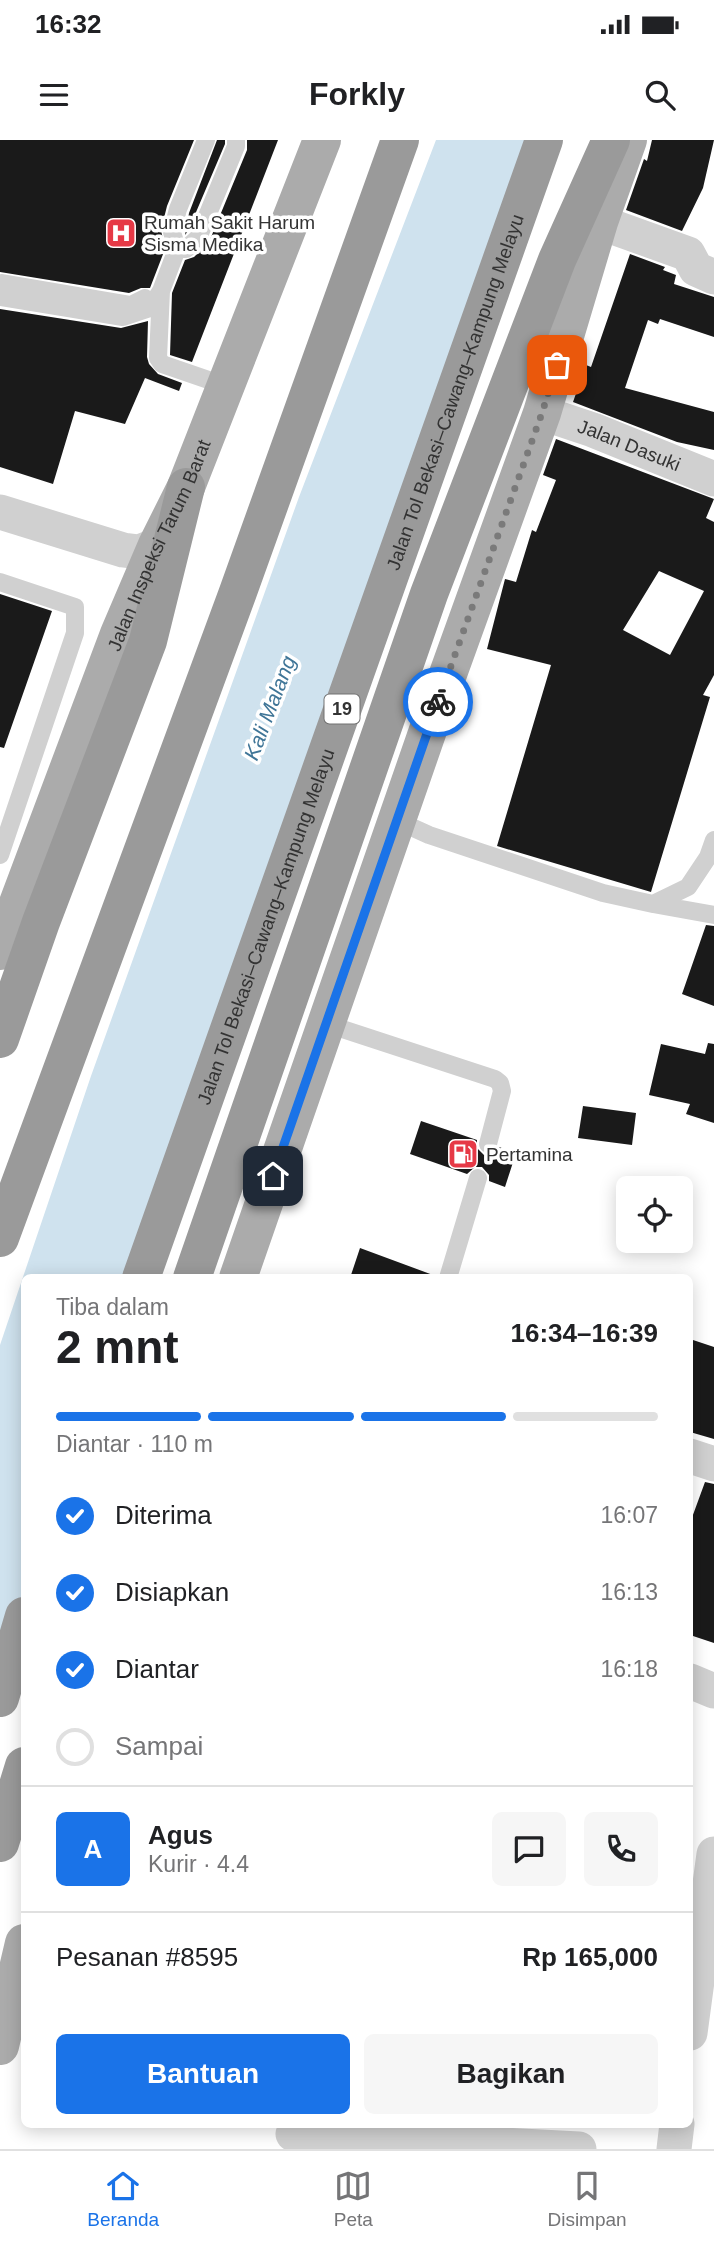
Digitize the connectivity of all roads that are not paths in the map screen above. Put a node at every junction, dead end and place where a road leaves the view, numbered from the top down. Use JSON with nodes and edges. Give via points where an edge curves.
{"nodes":[{"id":1,"x":206,"y":140,"type":"edge"},
{"id":2,"x":236,"y":140,"type":"edge"},
{"id":3,"x":322,"y":140,"type":"edge"},
{"id":4,"x":400,"y":140,"type":"edge"},
{"id":5,"x":544,"y":140,"type":"edge"},
{"id":6,"x":611,"y":140,"type":"edge"},
{"id":7,"x":628,"y":140,"type":"edge"},
{"id":8,"x":599,"y":222,"type":"junction"},
{"id":9,"x":177,"y":249,"type":"junction"},
{"id":10,"x":714,"y":277,"type":"edge"},
{"id":11,"x":0,"y":285,"type":"edge"},
{"id":12,"x":160,"y":291,"type":"junction"},
{"id":13,"x":0,"y":296,"type":"edge"},
{"id":14,"x":226,"y":386,"type":"junction"},
{"id":15,"x":542,"y":413,"type":"junction"},
{"id":16,"x":714,"y":479,"type":"edge"},
{"id":17,"x":186,"y":487,"type":"junction"},
{"id":18,"x":0,"y":512,"type":"edge"},
{"id":19,"x":157,"y":545,"type":"junction"},
{"id":20,"x":0,"y":582,"type":"edge"},
{"id":21,"x":398,"y":821,"type":"junction"},
{"id":22,"x":714,"y":840,"type":"edge"},
{"id":23,"x":0,"y":855,"type":"edge"},
{"id":24,"x":653,"y":904,"type":"junction"},
{"id":25,"x":714,"y":915,"type":"edge"},
{"id":26,"x":1,"y":946,"type":"edge"},
{"id":27,"x":327,"y":1024,"type":"junction"},
{"id":28,"x":0,"y":1039,"type":"edge"},
{"id":29,"x":488,"y":1144,"type":"dead end"},
{"id":30,"x":478,"y":1178,"type":"dead end"},
{"id":31,"x":0,"y":1238,"type":"edge"},
{"id":32,"x":142,"y":1274,"type":"edge"},
{"id":33,"x":193,"y":1274,"type":"edge"},
{"id":34,"x":238,"y":1274,"type":"edge"},
{"id":35,"x":449,"y":1274,"type":"edge"},
{"id":36,"x":693,"y":1457,"type":"edge"},
{"id":37,"x":714,"y":1464,"type":"edge"},
{"id":38,"x":21,"y":1626,"type":"edge"},
{"id":39,"x":693,"y":1682,"type":"edge"},
{"id":40,"x":714,"y":1691,"type":"edge"},
{"id":41,"x":0,"y":1698,"type":"edge"},
{"id":42,"x":21,"y":1776,"type":"edge"},
{"id":43,"x":0,"y":1843,"type":"edge"},
{"id":44,"x":714,"y":1854,"type":"edge"},
{"id":45,"x":21,"y":1962,"type":"edge"},
{"id":46,"x":693,"y":2012,"type":"edge"},
{"id":47,"x":11,"y":2027,"type":"edge"},
{"id":48,"x":677,"y":2128,"type":"edge"},
{"id":49,"x":293,"y":2136,"type":"edge"},
{"id":50,"x":535,"y":2136,"type":"edge"},
{"id":51,"x":579,"y":2149,"type":"edge"},
{"id":52,"x":674,"y":2149,"type":"edge"}],
"edges":[{"from":1,"to":9,"type":"lane","via":[[178,209],[172,232]]},
{"from":2,"to":9,"type":"lane","via":[[198,238],[186,249]]},
{"from":3,"to":14,"type":"main road","name":"Jalan Inspeksi Tarum Barat"},
{"from":4,"to":31,"type":"highway"},
{"from":5,"to":32,"type":"highway","name":"Jalan Tol Bekasi–Cawang–Kampung Melayu","number":"19"},
{"from":6,"to":33,"type":"highway","via":[[557,260],[429,594]]},
{"from":7,"to":8,"type":"main road"},
{"from":8,"to":10,"type":"street","via":[[688,254],[696,269]]},
{"from":8,"to":15,"type":"main road"},
{"from":9,"to":12,"type":"lane"},
{"from":11,"to":12,"type":"lane","via":[[131,305]]},
{"from":12,"to":13,"type":"lane","via":[[150,308],[123,317]]},
{"from":12,"to":14,"type":"lane","via":[[158,358],[162,364]]},
{"from":14,"to":17,"type":"main road","name":"Jalan Inspeksi Tarum Barat"},
{"from":15,"to":16,"type":"street","name":"Jalan Dasuki"},
{"from":15,"to":21,"type":"main road"},
{"from":17,"to":19,"type":"main road","name":"Jalan Inspeksi Tarum Barat"},
{"from":17,"to":28,"type":"highway","via":[[148,641]]},
{"from":18,"to":19,"type":"street","via":[[123,550],[139,552]]},
{"from":19,"to":26,"type":"main road","name":"Jalan Inspeksi Tarum Barat"},
{"from":20,"to":23,"type":"lane","via":[[75,607],[75,633]]},
{"from":21,"to":24,"type":"lane","via":[[603,893]]},
{"from":21,"to":27,"type":"main road"},
{"from":22,"to":24,"type":"lane","via":[[688,887]]},
{"from":24,"to":25,"type":"lane"},
{"from":27,"to":29,"type":"lane","via":[[495,1079],[502,1091]]},
{"from":27,"to":34,"type":"main road"},
{"from":30,"to":35,"type":"lane"},
{"from":36,"to":37,"type":"street"},
{"from":38,"to":41,"type":"highway"},
{"from":39,"to":40,"type":"street"},
{"from":42,"to":43,"type":"highway"},
{"from":44,"to":46,"type":"street"},
{"from":45,"to":47,"type":"main road"},
{"from":48,"to":52,"type":"street"},
{"from":49,"to":50,"type":"street"},
{"from":50,"to":51,"type":"street"}]}
